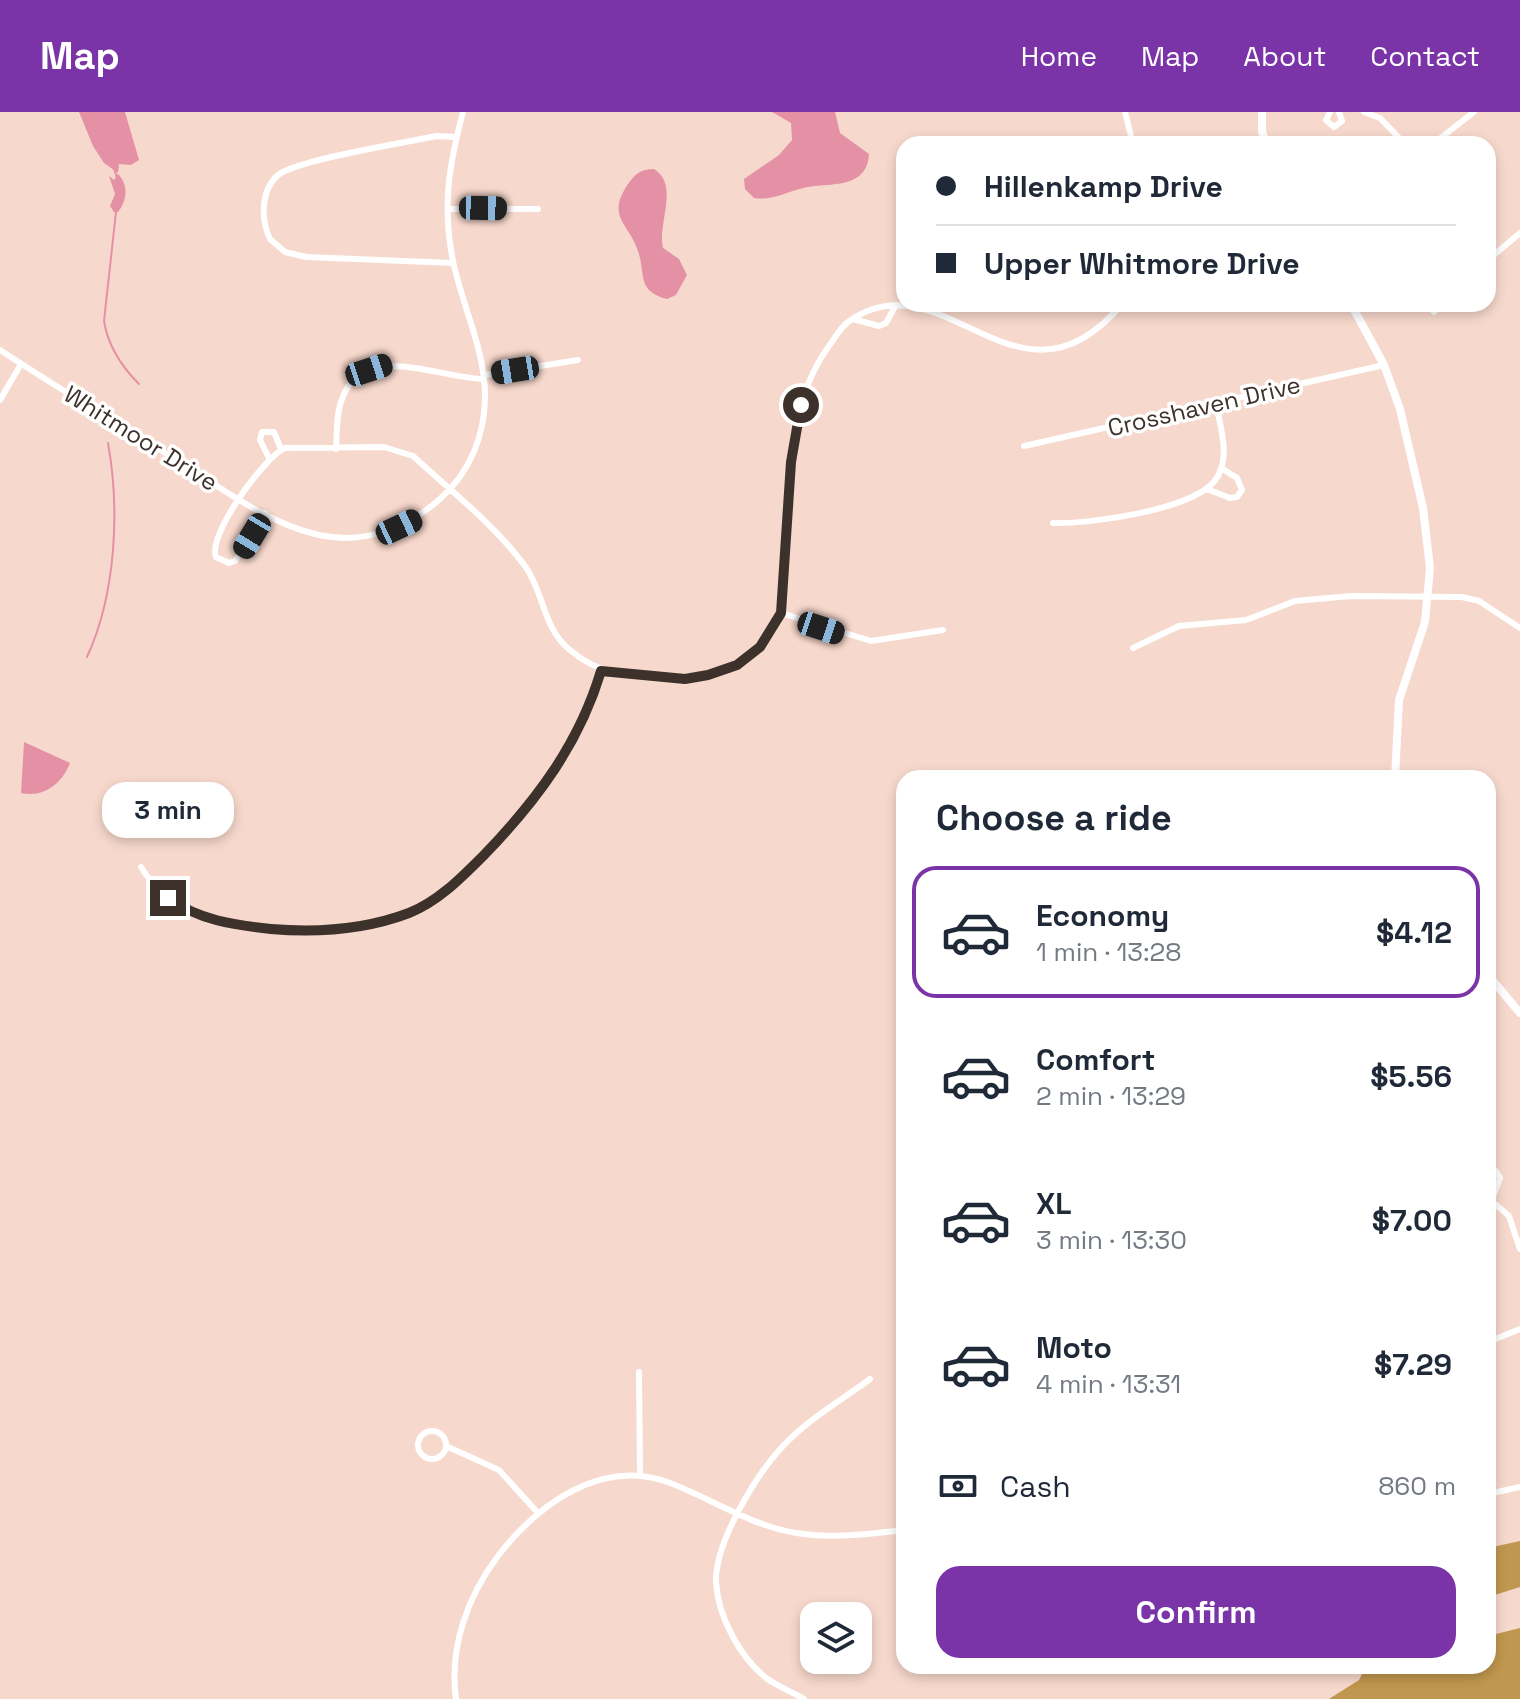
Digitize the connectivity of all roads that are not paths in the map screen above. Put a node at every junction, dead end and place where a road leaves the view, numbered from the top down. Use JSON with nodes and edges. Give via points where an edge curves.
{"nodes":[{"id":1,"x":463,"y":112,"type":"edge"},
{"id":2,"x":1125,"y":112,"type":"edge"},
{"id":3,"x":1262,"y":112,"type":"edge"},
{"id":4,"x":1330,"y":112,"type":"edge"},
{"id":5,"x":1364,"y":112,"type":"edge"},
{"id":6,"x":1474,"y":112,"type":"edge"},
{"id":7,"x":1344,"y":113,"type":"edge"},
{"id":8,"x":1131,"y":136,"type":"edge"},
{"id":9,"x":1264,"y":136,"type":"edge"},
{"id":10,"x":1397,"y":136,"type":"edge"},
{"id":11,"x":1443,"y":136,"type":"edge"},
{"id":12,"x":456,"y":137,"type":"junction"},
{"id":13,"x":448,"y":209,"type":"junction"},
{"id":14,"x":538,"y":209,"type":"dead end"},
{"id":15,"x":1520,"y":233,"type":"edge"},
{"id":16,"x":1496,"y":253,"type":"edge"},
{"id":17,"x":453,"y":263,"type":"junction"},
{"id":18,"x":896,"y":305,"type":"joint"},
{"id":19,"x":933,"y":312,"type":"edge"},
{"id":20,"x":1114,"y":312,"type":"edge"},
{"id":21,"x":1355,"y":312,"type":"edge"},
{"id":22,"x":853,"y":319,"type":"junction"},
{"id":23,"x":0,"y":350,"type":"edge"},
{"id":24,"x":578,"y":360,"type":"dead end"},
{"id":25,"x":21,"y":364,"type":"junction"},
{"id":26,"x":1384,"y":365,"type":"junction"},
{"id":27,"x":484,"y":377,"type":"junction"},
{"id":28,"x":0,"y":400,"type":"edge"},
{"id":29,"x":1216,"y":403,"type":"junction"},
{"id":30,"x":1024,"y":446,"type":"dead end"},
{"id":31,"x":281,"y":449,"type":"junction"},
{"id":32,"x":336,"y":449,"type":"junction"},
{"id":33,"x":269,"y":458,"type":"junction"},
{"id":34,"x":1221,"y":468,"type":"junction"},
{"id":35,"x":1207,"y":489,"type":"junction"},
{"id":36,"x":450,"y":490,"type":"junction"},
{"id":37,"x":240,"y":499,"type":"junction"},
{"id":38,"x":265,"y":513,"type":"junction"},
{"id":39,"x":1053,"y":523,"type":"dead end"},
{"id":40,"x":1430,"y":594,"type":"junction"},
{"id":41,"x":781,"y":613,"type":"junction"},
{"id":42,"x":1520,"y":628,"type":"edge"},
{"id":43,"x":943,"y":630,"type":"dead end"},
{"id":44,"x":1133,"y":648,"type":"dead end"},
{"id":45,"x":601,"y":671,"type":"junction"},
{"id":46,"x":1395,"y":770,"type":"edge"},
{"id":47,"x":141,"y":867,"type":"dead end"},
{"id":48,"x":1496,"y":984,"type":"edge"},
{"id":49,"x":1520,"y":1013,"type":"edge"},
{"id":50,"x":1496,"y":1204,"type":"edge"},
{"id":51,"x":1520,"y":1249,"type":"edge"},
{"id":52,"x":1520,"y":1329,"type":"edge"},
{"id":53,"x":1496,"y":1339,"type":"edge"},
{"id":54,"x":639,"y":1372,"type":"dead end"},
{"id":55,"x":870,"y":1379,"type":"dead end"},
{"id":56,"x":446,"y":1446,"type":"junction"},
{"id":57,"x":640,"y":1474,"type":"junction"},
{"id":58,"x":1520,"y":1487,"type":"edge"},
{"id":59,"x":1496,"y":1492,"type":"edge"},
{"id":60,"x":739,"y":1512,"type":"junction"},
{"id":61,"x":538,"y":1513,"type":"junction"},
{"id":62,"x":896,"y":1531,"type":"edge"},
{"id":63,"x":456,"y":1699,"type":"edge"},
{"id":64,"x":804,"y":1699,"type":"edge"}],
"edges":[{"from":1,"to":12,"type":"street","name":"Whitmoor Drive"},
{"from":2,"to":8,"type":"street"},
{"from":3,"to":9,"type":"street"},
{"from":4,"to":7,"type":"street","via":[[1326,120],[1331,126],[1339,126]]},
{"from":5,"to":10,"type":"street","via":[[1380,118]]},
{"from":6,"to":11,"type":"street"},
{"from":12,"to":13,"type":"street","name":"Whitmoor Drive","via":[[448,171]]},
{"from":12,"to":17,"type":"street","via":[[437,136],[287,170],[267,190],[263,209],[270,239],[295,256]]},
{"from":13,"to":14,"type":"street"},
{"from":13,"to":17,"type":"street","name":"Whitmoor Drive"},
{"from":15,"to":16,"type":"street"},
{"from":17,"to":27,"type":"street","name":"Whitmoor Drive"},
{"from":18,"to":22,"type":"street"},
{"from":18,"to":22,"type":"street","via":[[879,326]]},
{"from":19,"to":20,"type":"street","via":[[1018,347],[1041,351],[1062,350],[1088,338]]},
{"from":21,"to":26,"type":"street"},
{"from":22,"to":41,"type":"street","via":[[820,359],[796,423]]},
{"from":23,"to":25,"type":"street","name":"Whitmoor Drive"},
{"from":24,"to":27,"type":"street"},
{"from":25,"to":28,"type":"street"},
{"from":25,"to":37,"type":"street","name":"Whitmoor Drive"},
{"from":26,"to":29,"type":"street","name":"Crosshaven Drive"},
{"from":26,"to":40,"type":"street","via":[[1423,508]]},
{"from":27,"to":32,"type":"street","via":[[464,379],[396,365],[369,370],[352,381],[342,399]]},
{"from":27,"to":36,"type":"street","name":"Whitmoor Drive","via":[[480,438]]},
{"from":29,"to":30,"type":"street","name":"Crosshaven Drive"},
{"from":29,"to":34,"type":"street","via":[[1225,453]]},
{"from":31,"to":32,"type":"street"},
{"from":31,"to":33,"type":"street"},
{"from":31,"to":33,"type":"street","via":[[274,432],[262,432],[260,440]]},
{"from":32,"to":36,"type":"street","via":[[400,451],[413,456]]},
{"from":33,"to":37,"type":"street"},
{"from":34,"to":35,"type":"street"},
{"from":34,"to":35,"type":"street","via":[[1237,478],[1242,490],[1230,498]]},
{"from":35,"to":39,"type":"street","via":[[1184,502],[1078,524]]},
{"from":36,"to":38,"type":"street","name":"Whitmoor Drive","via":[[419,517],[358,538],[318,535]]},
{"from":36,"to":45,"type":"street","via":[[522,562],[551,628],[566,648]]},
{"from":37,"to":38,"type":"street","name":"Whitmoor Drive"},
{"from":37,"to":38,"type":"street","via":[[214,544],[221,561],[235,561]]},
{"from":40,"to":42,"type":"street","via":[[1479,601]]},
{"from":40,"to":44,"type":"street","via":[[1295,601],[1246,620],[1179,626]]},
{"from":40,"to":46,"type":"street","via":[[1399,700]]},
{"from":41,"to":43,"type":"street","via":[[871,641]]},
{"from":41,"to":45,"type":"street","via":[[760,647],[722,672],[685,679]]},
{"from":45,"to":47,"type":"street","via":[[589,710],[552,776],[524,812],[445,892],[410,912],[344,930],[241,926],[182,908],[154,889]]},
{"from":48,"to":49,"type":"street"},
{"from":50,"to":51,"type":"street","via":[[1509,1216]]},
{"from":52,"to":53,"type":"street"},
{"from":54,"to":57,"type":"street"},
{"from":55,"to":60,"type":"street","via":[[783,1445]]},
{"from":56,"to":56,"type":"street","via":[[443,1436],[431,1431],[418,1443],[423,1456],[432,1460]]},
{"from":56,"to":61,"type":"street","via":[[499,1470]]},
{"from":57,"to":60,"type":"street"},
{"from":57,"to":61,"type":"street","via":[[586,1484]]},
{"from":58,"to":59,"type":"street"},
{"from":60,"to":62,"type":"street","via":[[765,1525],[817,1537]]},
{"from":60,"to":64,"type":"street","via":[[716,1580],[720,1605],[744,1656],[767,1678]]},
{"from":61,"to":63,"type":"street","via":[[482,1578],[465,1614],[456,1650]]}]}
